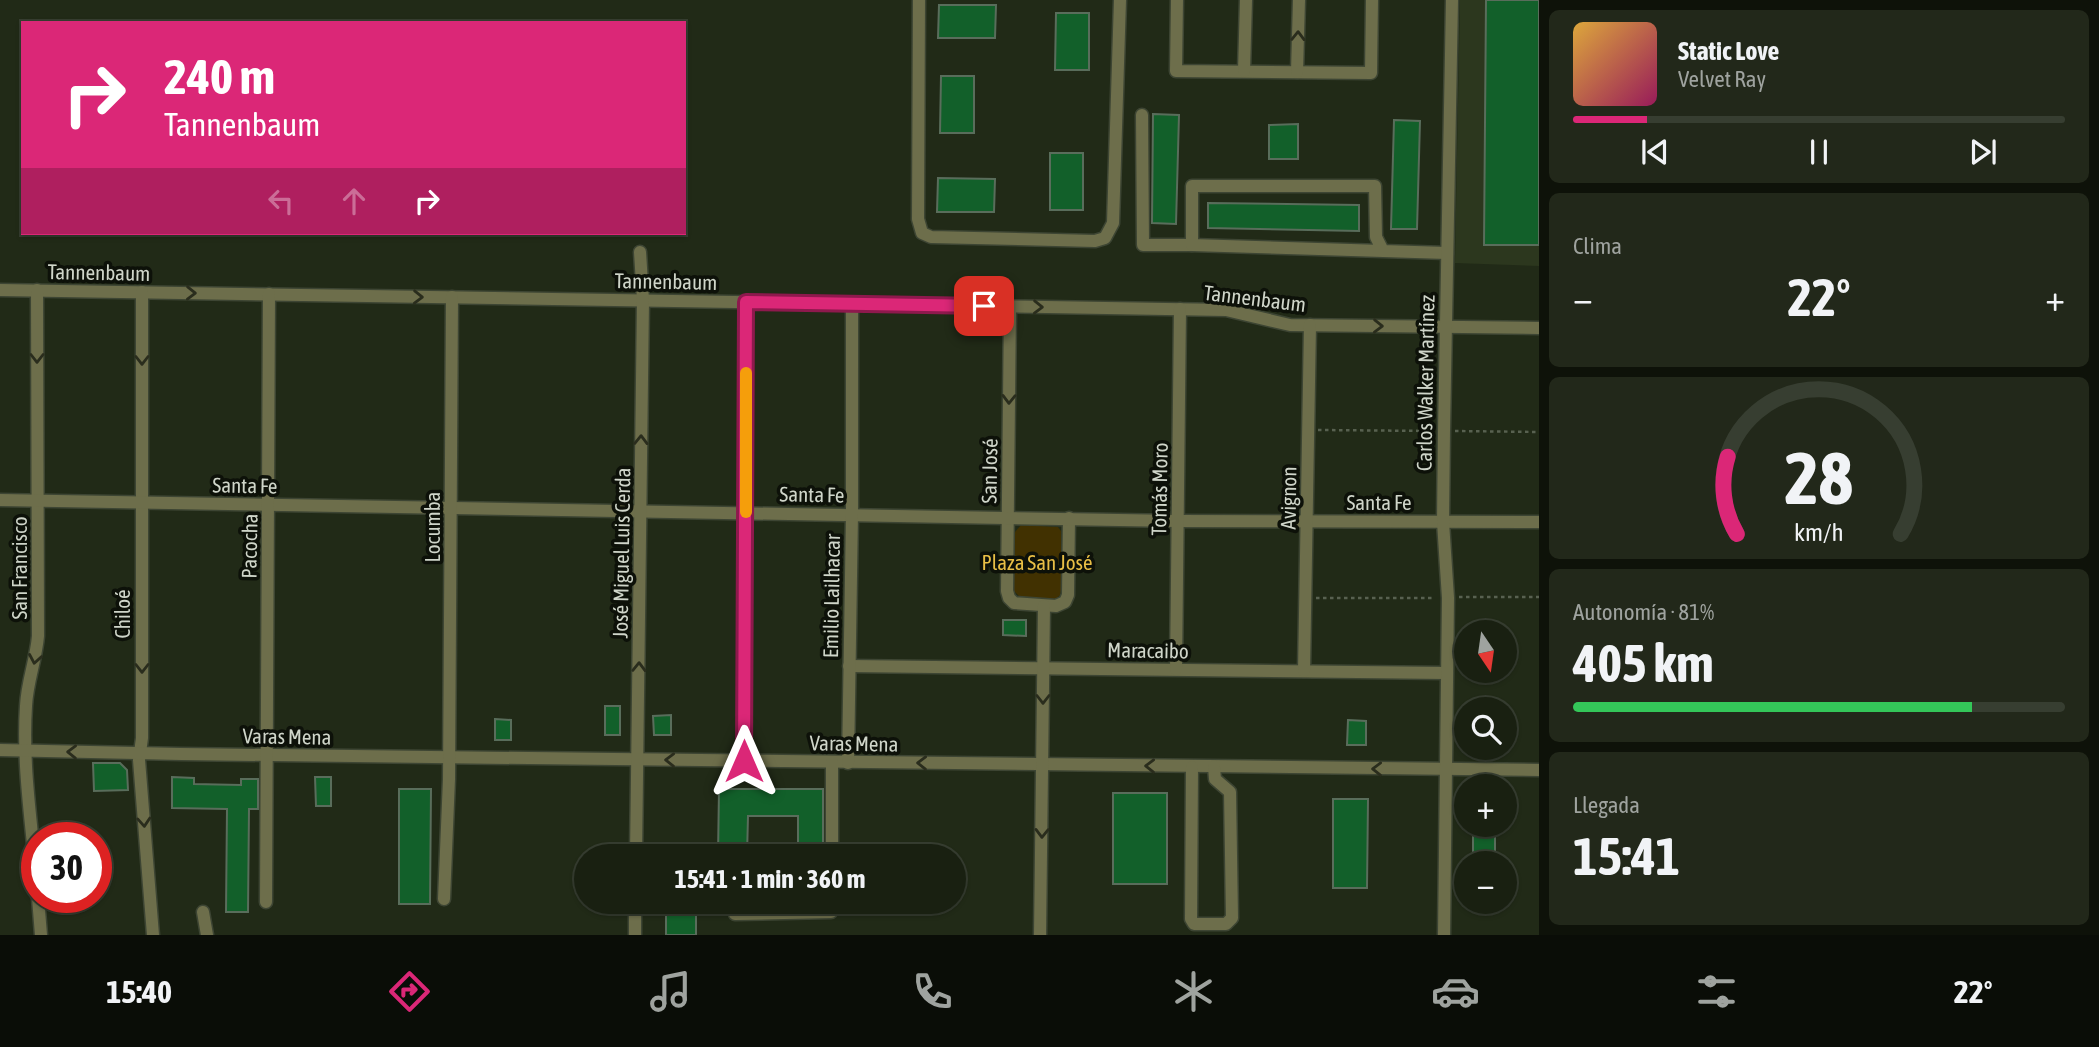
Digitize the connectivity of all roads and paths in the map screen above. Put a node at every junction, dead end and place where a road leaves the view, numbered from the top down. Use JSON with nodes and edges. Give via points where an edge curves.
{"nodes":[{"id":1,"x":919,"y":0,"type":"edge"},
{"id":2,"x":1120,"y":0,"type":"edge"},
{"id":3,"x":1177,"y":0,"type":"edge"},
{"id":4,"x":1246,"y":0,"type":"edge"},
{"id":5,"x":1299,"y":0,"type":"edge"},
{"id":6,"x":1372,"y":0,"type":"edge"},
{"id":7,"x":1452,"y":0,"type":"edge"},
{"id":8,"x":1244,"y":71,"type":"junction"},
{"id":9,"x":1297,"y":72,"type":"junction"},
{"id":10,"x":1142,"y":115,"type":"dead end"},
{"id":11,"x":1192,"y":245,"type":"junction"},
{"id":12,"x":1383,"y":251,"type":"junction"},
{"id":13,"x":640,"y":252,"type":"dead end"},
{"id":14,"x":1447,"y":253,"type":"junction"},
{"id":15,"x":0,"y":289,"type":"edge"},
{"id":16,"x":37,"y":290,"type":"junction"},
{"id":17,"x":142,"y":292,"type":"junction"},
{"id":18,"x":269,"y":294,"type":"junction"},
{"id":19,"x":452,"y":297,"type":"junction"},
{"id":20,"x":643,"y":300,"type":"junction"},
{"id":21,"x":746,"y":302,"type":"junction"},
{"id":22,"x":852,"y":304,"type":"junction"},
{"id":23,"x":1010,"y":306,"type":"junction"},
{"id":24,"x":1180,"y":309,"type":"junction"},
{"id":25,"x":1310,"y":325,"type":"junction"},
{"id":26,"x":1445,"y":327,"type":"junction"},
{"id":27,"x":1539,"y":328,"type":"edge"},
{"id":28,"x":1308,"y":430,"type":"junction"},
{"id":29,"x":1448,"y":431,"type":"junction"},
{"id":30,"x":1539,"y":432,"type":"edge"},
{"id":31,"x":0,"y":500,"type":"edge"},
{"id":32,"x":38,"y":500,"type":"junction"},
{"id":33,"x":141,"y":502,"type":"junction"},
{"id":34,"x":268,"y":504,"type":"junction"},
{"id":35,"x":451,"y":507,"type":"junction"},
{"id":36,"x":640,"y":510,"type":"junction"},
{"id":37,"x":746,"y":512,"type":"junction"},
{"id":38,"x":852,"y":514,"type":"junction"},
{"id":39,"x":1008,"y":517,"type":"junction"},
{"id":40,"x":1069,"y":518,"type":"junction"},
{"id":41,"x":1177,"y":521,"type":"junction"},
{"id":42,"x":1306,"y":521,"type":"junction"},
{"id":43,"x":1443,"y":522,"type":"junction"},
{"id":44,"x":1539,"y":522,"type":"edge"},
{"id":45,"x":1539,"y":597,"type":"edge"},
{"id":46,"x":1305,"y":598,"type":"junction"},
{"id":47,"x":1454,"y":598,"type":"junction"},
{"id":48,"x":1044,"y":606,"type":"junction"},
{"id":49,"x":849,"y":666,"type":"junction"},
{"id":50,"x":1044,"y":668,"type":"junction"},
{"id":51,"x":1176,"y":669,"type":"junction"},
{"id":52,"x":1304,"y":671,"type":"junction"},
{"id":53,"x":1447,"y":673,"type":"junction"},
{"id":54,"x":0,"y":750,"type":"edge"},
{"id":55,"x":26,"y":751,"type":"junction"},
{"id":56,"x":140,"y":754,"type":"junction"},
{"id":57,"x":266,"y":755,"type":"junction"},
{"id":58,"x":449,"y":758,"type":"junction"},
{"id":59,"x":638,"y":760,"type":"junction"},
{"id":60,"x":744,"y":761,"type":"junction"},
{"id":61,"x":832,"y":762,"type":"junction"},
{"id":62,"x":848,"y":762,"type":"junction"},
{"id":63,"x":1043,"y":765,"type":"junction"},
{"id":64,"x":1192,"y":766,"type":"junction"},
{"id":65,"x":1214,"y":767,"type":"junction"},
{"id":66,"x":1446,"y":770,"type":"junction"},
{"id":67,"x":1539,"y":770,"type":"edge"},
{"id":68,"x":32,"y":822,"type":"edge"},
{"id":69,"x":636,"y":844,"type":"edge"},
{"id":70,"x":832,"y":844,"type":"edge"},
{"id":71,"x":444,"y":899,"type":"dead end"},
{"id":72,"x":266,"y":902,"type":"dead end"},
{"id":73,"x":203,"y":912,"type":"dead end"},
{"id":74,"x":39,"y":913,"type":"edge"},
{"id":75,"x":635,"y":914,"type":"edge"},
{"id":76,"x":41,"y":935,"type":"edge"},
{"id":77,"x":153,"y":935,"type":"edge"},
{"id":78,"x":208,"y":935,"type":"edge"},
{"id":79,"x":635,"y":935,"type":"edge"},
{"id":80,"x":1040,"y":935,"type":"edge"},
{"id":81,"x":1444,"y":935,"type":"edge"}],
"edges":[{"from":1,"to":2,"type":"street","via":[[918,219],[922,233],[931,237],[1095,241],[1105,238],[1113,223]]},
{"from":3,"to":8,"type":"street","via":[[1176,71]]},
{"from":4,"to":8,"type":"street"},
{"from":9,"to":5,"type":"street","one_way":true},
{"from":6,"to":9,"type":"street","via":[[1371,73]]},
{"from":7,"to":14,"type":"street","name":"Carlos Walker Martínez"},
{"from":8,"to":9,"type":"street"},
{"from":10,"to":11,"type":"street","via":[[1143,244]]},
{"from":11,"to":12,"type":"street"},
{"from":11,"to":12,"type":"street","via":[[1192,186],[1375,186],[1376,237]]},
{"from":12,"to":14,"type":"street"},
{"from":13,"to":20,"type":"street","name":"José Miguel Luis Cerda"},
{"from":14,"to":26,"type":"street","name":"Carlos Walker Martínez"},
{"from":15,"to":16,"type":"street","name":"Tannenbaum"},
{"from":16,"to":17,"type":"street","name":"Tannenbaum"},
{"from":16,"to":32,"type":"street","name":"San Francisco","one_way":true},
{"from":17,"to":18,"type":"street","name":"Tannenbaum","one_way":true},
{"from":17,"to":33,"type":"street","name":"Chiloé","one_way":true},
{"from":18,"to":19,"type":"street","name":"Tannenbaum","one_way":true},
{"from":18,"to":34,"type":"street","name":"Pacocha"},
{"from":19,"to":20,"type":"street","name":"Tannenbaum"},
{"from":19,"to":35,"type":"street","name":"Locumba"},
{"from":20,"to":21,"type":"street","name":"Tannenbaum"},
{"from":36,"to":20,"type":"street","name":"José Miguel Luis Cerda","one_way":true},
{"from":21,"to":22,"type":"street","name":"Tannenbaum"},
{"from":21,"to":37,"type":"street"},
{"from":22,"to":23,"type":"street","name":"Tannenbaum"},
{"from":22,"to":38,"type":"street","name":"Emilio Lailhacar"},
{"from":23,"to":24,"type":"street","name":"Tannenbaum","one_way":true},
{"from":23,"to":39,"type":"street","name":"San José","one_way":true},
{"from":24,"to":25,"type":"street","name":"Tannenbaum","via":[[1234,311],[1278,323]]},
{"from":24,"to":41,"type":"street","name":"Tomás Moro"},
{"from":25,"to":26,"type":"street","name":"Tannenbaum","one_way":true},
{"from":25,"to":28,"type":"street","name":"Avignon"},
{"from":26,"to":27,"type":"street","name":"Tannenbaum"},
{"from":26,"to":29,"type":"street","name":"Carlos Walker Martínez"},
{"from":28,"to":29,"type":"path"},
{"from":28,"to":42,"type":"street","name":"Avignon"},
{"from":29,"to":30,"type":"path"},
{"from":29,"to":43,"type":"street","name":"Carlos Walker Martínez"},
{"from":31,"to":32,"type":"street","name":"Santa Fe"},
{"from":32,"to":33,"type":"street","name":"Santa Fe"},
{"from":32,"to":55,"type":"street","name":"San Francisco","one_way":true,"via":[[38,636],[27,694]]},
{"from":33,"to":34,"type":"street","name":"Santa Fe"},
{"from":33,"to":56,"type":"street","name":"Chiloé","one_way":true},
{"from":34,"to":35,"type":"street","name":"Santa Fe"},
{"from":34,"to":57,"type":"street","name":"Pacocha"},
{"from":35,"to":36,"type":"street","name":"Santa Fe"},
{"from":35,"to":58,"type":"street","name":"Locumba"},
{"from":36,"to":37,"type":"street","name":"Santa Fe"},
{"from":59,"to":36,"type":"street","name":"José Miguel Luis Cerda","one_way":true},
{"from":37,"to":38,"type":"street","name":"Santa Fe"},
{"from":37,"to":60,"type":"street"},
{"from":38,"to":39,"type":"street","name":"Santa Fe"},
{"from":38,"to":49,"type":"street","name":"Emilio Lailhacar"},
{"from":39,"to":40,"type":"street","name":"Santa Fe"},
{"from":39,"to":48,"type":"street","name":"San José","via":[[1008,596],[1016,604]]},
{"from":40,"to":41,"type":"street","name":"Santa Fe"},
{"from":40,"to":48,"type":"street","via":[[1067,597],[1059,606]]},
{"from":41,"to":42,"type":"street","name":"Santa Fe"},
{"from":41,"to":51,"type":"street","name":"Tomás Moro"},
{"from":42,"to":43,"type":"street","name":"Santa Fe"},
{"from":42,"to":46,"type":"street","name":"Avignon"},
{"from":43,"to":44,"type":"street","name":"Santa Fe"},
{"from":43,"to":47,"type":"street","name":"Carlos Walker Martínez"},
{"from":45,"to":47,"type":"path"},
{"from":46,"to":47,"type":"path"},
{"from":46,"to":52,"type":"street","name":"Avignon"},
{"from":47,"to":53,"type":"street","name":"Carlos Walker Martínez"},
{"from":48,"to":50,"type":"street"},
{"from":49,"to":50,"type":"street","name":"Maracaibo"},
{"from":49,"to":62,"type":"street","name":"Emilio Lailhacar"},
{"from":50,"to":51,"type":"street","name":"Maracaibo"},
{"from":50,"to":63,"type":"street","one_way":true},
{"from":51,"to":52,"type":"street","name":"Maracaibo"},
{"from":52,"to":53,"type":"street","name":"Maracaibo"},
{"from":53,"to":66,"type":"street","name":"Carlos Walker Martínez"},
{"from":54,"to":55,"type":"street","name":"Varas Mena"},
{"from":56,"to":55,"type":"street","name":"Varas Mena","one_way":true},
{"from":55,"to":68,"type":"street","name":"San Francisco"},
{"from":56,"to":57,"type":"street","name":"Varas Mena"},
{"from":56,"to":77,"type":"street","name":"Chiloé","one_way":true},
{"from":57,"to":58,"type":"street","name":"Varas Mena"},
{"from":57,"to":72,"type":"street","name":"Pacocha"},
{"from":58,"to":59,"type":"street","name":"Varas Mena"},
{"from":58,"to":71,"type":"street","name":"Locumba"},
{"from":60,"to":59,"type":"street","name":"Varas Mena","one_way":true},
{"from":59,"to":69,"type":"street","name":"José Miguel Luis Cerda"},
{"from":60,"to":61,"type":"street","name":"Varas Mena"},
{"from":61,"to":62,"type":"street","name":"Varas Mena"},
{"from":61,"to":70,"type":"street"},
{"from":63,"to":62,"type":"street","name":"Varas Mena","one_way":true},
{"from":64,"to":63,"type":"street","name":"Varas Mena","one_way":true},
{"from":63,"to":80,"type":"street","one_way":true},
{"from":64,"to":65,"type":"street","name":"Varas Mena"},
{"from":64,"to":65,"type":"street","via":[[1191,919],[1194,924],[1212,925],[1226,924],[1232,918],[1230,792],[1215,779]]},
{"from":66,"to":65,"type":"street","name":"Varas Mena","one_way":true},
{"from":66,"to":67,"type":"street","name":"Varas Mena"},
{"from":66,"to":81,"type":"street","name":"Carlos Walker Martínez"},
{"from":73,"to":78,"type":"street"},
{"from":74,"to":76,"type":"street"},
{"from":75,"to":79,"type":"street"}]}
